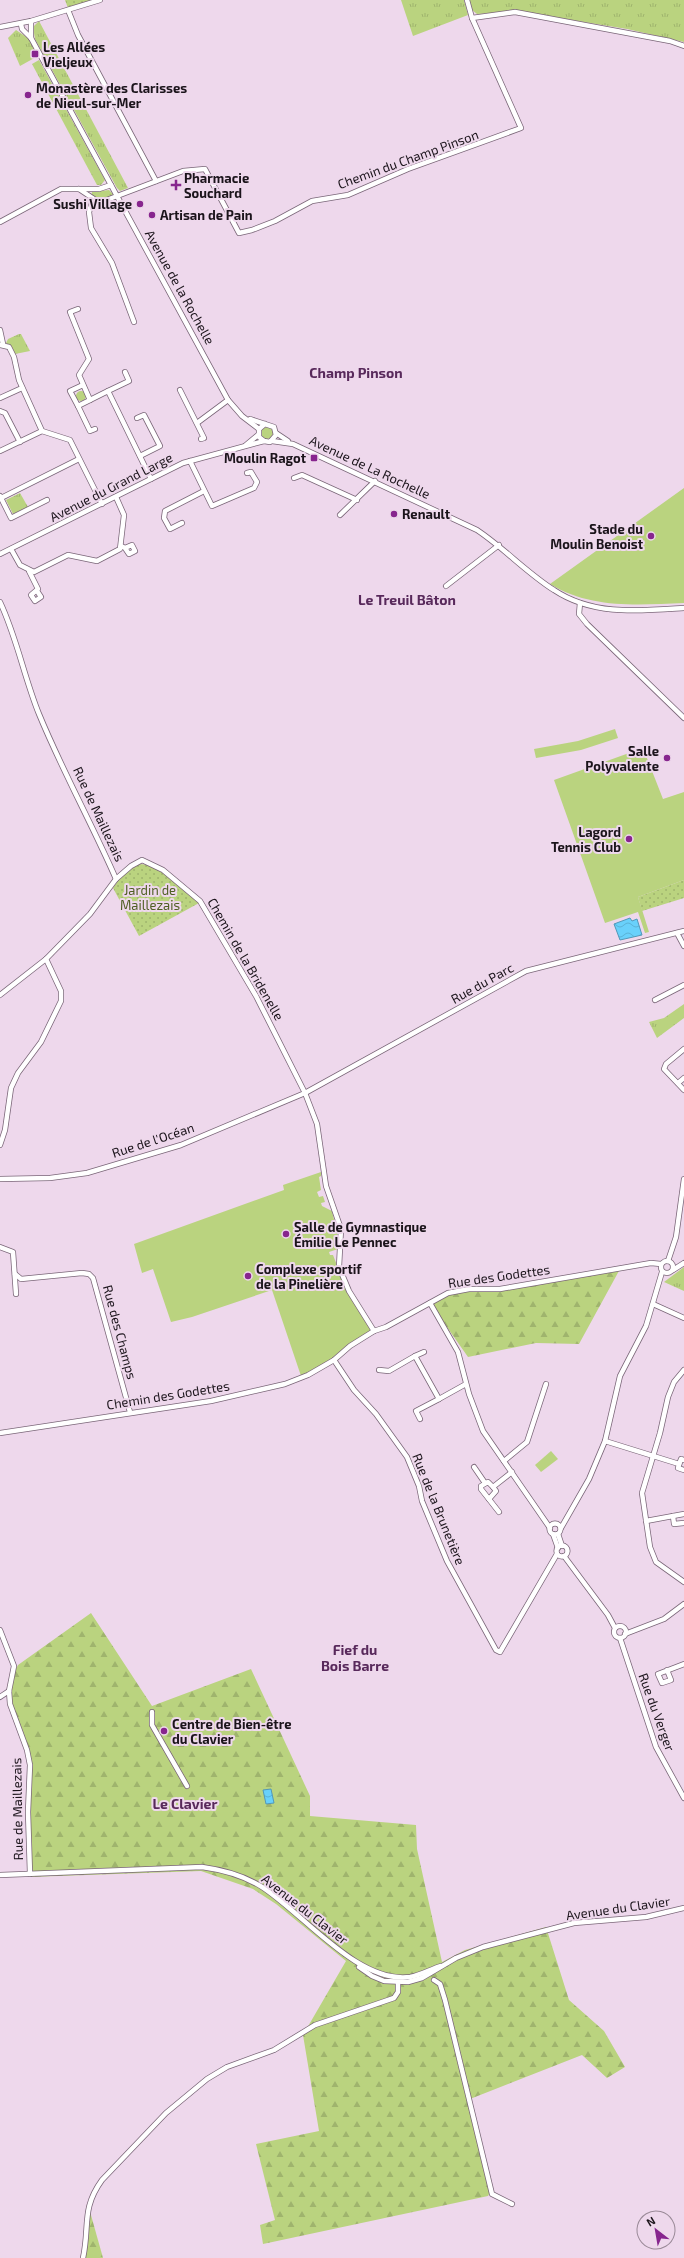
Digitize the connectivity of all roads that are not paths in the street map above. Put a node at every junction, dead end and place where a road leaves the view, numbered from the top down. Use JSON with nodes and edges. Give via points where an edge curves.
{"nodes":[{"id":1,"x":100,"y":0,"type":"edge"},
{"id":2,"x":467,"y":0,"type":"edge"},
{"id":3,"x":68,"y":10,"type":"junction"},
{"id":4,"x":472,"y":18,"type":"junction"},
{"id":5,"x":31,"y":21,"type":"junction"},
{"id":6,"x":21,"y":24,"type":"junction"},
{"id":7,"x":0,"y":27,"type":"edge"},
{"id":8,"x":31,"y":38,"type":"junction"},
{"id":9,"x":684,"y":46,"type":"edge"},
{"id":10,"x":156,"y":181,"type":"junction"},
{"id":11,"x":112,"y":185,"type":"junction"},
{"id":12,"x":79,"y":189,"type":"junction"},
{"id":13,"x":90,"y":189,"type":"junction"},
{"id":14,"x":118,"y":196,"type":"junction"},
{"id":15,"x":91,"y":198,"type":"junction"},
{"id":16,"x":0,"y":222,"type":"edge"},
{"id":17,"x":78,"y":309,"type":"dead end"},
{"id":18,"x":134,"y":322,"type":"dead end"},
{"id":19,"x":0,"y":330,"type":"edge"},
{"id":20,"x":2,"y":345,"type":"edge"},
{"id":21,"x":124,"y":372,"type":"dead end"},
{"id":22,"x":83,"y":385,"type":"junction"},
{"id":23,"x":22,"y":388,"type":"junction"},
{"id":24,"x":180,"y":390,"type":"dead end"},
{"id":25,"x":108,"y":391,"type":"junction"},
{"id":26,"x":0,"y":398,"type":"edge"},
{"id":27,"x":90,"y":400,"type":"junction"},
{"id":28,"x":228,"y":400,"type":"junction"},
{"id":29,"x":78,"y":406,"type":"junction"},
{"id":30,"x":0,"y":411,"type":"edge"},
{"id":31,"x":137,"y":418,"type":"dead end"},
{"id":32,"x":244,"y":418,"type":"junction"},
{"id":33,"x":197,"y":423,"type":"junction"},
{"id":34,"x":264,"y":424,"type":"junction"},
{"id":35,"x":95,"y":429,"type":"dead end"},
{"id":36,"x":259,"y":429,"type":"junction"},
{"id":37,"x":42,"y":431,"type":"junction"},
{"id":38,"x":276,"y":433,"type":"junction"},
{"id":39,"x":258,"y":435,"type":"junction"},
{"id":40,"x":201,"y":439,"type":"dead end"},
{"id":41,"x":272,"y":441,"type":"junction"},
{"id":42,"x":20,"y":442,"type":"junction"},
{"id":43,"x":264,"y":442,"type":"junction"},
{"id":44,"x":293,"y":444,"type":"junction"},
{"id":45,"x":236,"y":449,"type":"junction"},
{"id":46,"x":0,"y":451,"type":"edge"},
{"id":47,"x":140,"y":456,"type":"junction"},
{"id":48,"x":79,"y":459,"type":"junction"},
{"id":49,"x":190,"y":461,"type":"junction"},
{"id":50,"x":248,"y":473,"type":"dead end"},
{"id":51,"x":294,"y":478,"type":"dead end"},
{"id":52,"x":151,"y":479,"type":"junction"},
{"id":53,"x":375,"y":481,"type":"junction"},
{"id":54,"x":204,"y":491,"type":"junction"},
{"id":55,"x":0,"y":497,"type":"edge"},
{"id":56,"x":116,"y":497,"type":"junction"},
{"id":57,"x":46,"y":500,"type":"dead end"},
{"id":58,"x":357,"y":500,"type":"junction"},
{"id":59,"x":102,"y":504,"type":"junction"},
{"id":60,"x":340,"y":516,"type":"dead end"},
{"id":61,"x":182,"y":523,"type":"dead end"},
{"id":62,"x":499,"y":545,"type":"junction"},
{"id":63,"x":11,"y":549,"type":"junction"},
{"id":64,"x":0,"y":554,"type":"edge"},
{"id":65,"x":31,"y":573,"type":"junction"},
{"id":66,"x":446,"y":586,"type":"dead end"},
{"id":67,"x":37,"y":591,"type":"dead end"},
{"id":68,"x":0,"y":602,"type":"edge"},
{"id":69,"x":580,"y":603,"type":"junction"},
{"id":70,"x":684,"y":608,"type":"edge"},
{"id":71,"x":684,"y":718,"type":"edge"},
{"id":72,"x":116,"y":879,"type":"junction"},
{"id":73,"x":684,"y":931,"type":"edge"},
{"id":74,"x":677,"y":933,"type":"junction"},
{"id":75,"x":684,"y":946,"type":"edge"},
{"id":76,"x":46,"y":959,"type":"junction"},
{"id":77,"x":684,"y":985,"type":"edge"},
{"id":78,"x":0,"y":995,"type":"edge"},
{"id":79,"x":655,"y":1000,"type":"dead end"},
{"id":80,"x":684,"y":1049,"type":"edge"},
{"id":81,"x":684,"y":1078,"type":"edge"},
{"id":82,"x":678,"y":1083,"type":"junction"},
{"id":83,"x":684,"y":1090,"type":"edge"},
{"id":84,"x":305,"y":1093,"type":"junction"},
{"id":85,"x":0,"y":1145,"type":"edge"},
{"id":86,"x":0,"y":1179,"type":"edge"},
{"id":87,"x":684,"y":1179,"type":"edge"},
{"id":88,"x":0,"y":1247,"type":"edge"},
{"id":89,"x":684,"y":1263,"type":"edge"},
{"id":90,"x":661,"y":1264,"type":"junction"},
{"id":91,"x":671,"y":1265,"type":"junction"},
{"id":92,"x":664,"y":1273,"type":"junction"},
{"id":93,"x":15,"y":1274,"type":"junction"},
{"id":94,"x":16,"y":1294,"type":"dead end"},
{"id":95,"x":430,"y":1303,"type":"junction"},
{"id":96,"x":653,"y":1304,"type":"junction"},
{"id":97,"x":684,"y":1318,"type":"edge"},
{"id":98,"x":374,"y":1330,"type":"junction"},
{"id":99,"x":424,"y":1352,"type":"dead end"},
{"id":100,"x":415,"y":1356,"type":"junction"},
{"id":101,"x":334,"y":1360,"type":"junction"},
{"id":102,"x":379,"y":1370,"type":"dead end"},
{"id":103,"x":684,"y":1370,"type":"edge"},
{"id":104,"x":466,"y":1384,"type":"junction"},
{"id":105,"x":546,"y":1384,"type":"dead end"},
{"id":106,"x":439,"y":1399,"type":"junction"},
{"id":107,"x":130,"y":1412,"type":"junction"},
{"id":108,"x":420,"y":1419,"type":"dead end"},
{"id":109,"x":0,"y":1434,"type":"edge"},
{"id":110,"x":605,"y":1441,"type":"junction"},
{"id":111,"x":653,"y":1456,"type":"junction"},
{"id":112,"x":684,"y":1460,"type":"edge"},
{"id":113,"x":504,"y":1461,"type":"junction"},
{"id":114,"x":679,"y":1464,"type":"junction"},
{"id":115,"x":474,"y":1467,"type":"dead end"},
{"id":116,"x":684,"y":1470,"type":"edge"},
{"id":117,"x":512,"y":1472,"type":"junction"},
{"id":118,"x":485,"y":1483,"type":"junction"},
{"id":119,"x":492,"y":1487,"type":"junction"},
{"id":120,"x":488,"y":1499,"type":"junction"},
{"id":121,"x":499,"y":1512,"type":"dead end"},
{"id":122,"x":684,"y":1514,"type":"edge"},
{"id":123,"x":673,"y":1516,"type":"junction"},
{"id":124,"x":567,"y":1517,"type":"junction"},
{"id":125,"x":646,"y":1520,"type":"junction"},
{"id":126,"x":684,"y":1523,"type":"edge"},
{"id":127,"x":553,"y":1525,"type":"junction"},
{"id":128,"x":561,"y":1528,"type":"junction"},
{"id":129,"x":556,"y":1534,"type":"junction"},
{"id":130,"x":560,"y":1547,"type":"junction"},
{"id":131,"x":557,"y":1554,"type":"junction"},
{"id":132,"x":565,"y":1555,"type":"junction"},
{"id":133,"x":684,"y":1582,"type":"edge"},
{"id":134,"x":684,"y":1604,"type":"edge"},
{"id":135,"x":608,"y":1615,"type":"junction"},
{"id":136,"x":615,"y":1628,"type":"junction"},
{"id":137,"x":0,"y":1630,"type":"edge"},
{"id":138,"x":623,"y":1633,"type":"junction"},
{"id":139,"x":684,"y":1664,"type":"edge"},
{"id":140,"x":667,"y":1670,"type":"junction"},
{"id":141,"x":652,"y":1673,"type":"dead end"},
{"id":142,"x":658,"y":1674,"type":"junction"},
{"id":143,"x":9,"y":1691,"type":"junction"},
{"id":144,"x":0,"y":1697,"type":"edge"},
{"id":145,"x":152,"y":1712,"type":"dead end"},
{"id":146,"x":187,"y":1786,"type":"dead end"},
{"id":147,"x":684,"y":1798,"type":"edge"},
{"id":148,"x":30,"y":1874,"type":"junction"},
{"id":149,"x":0,"y":1875,"type":"edge"},
{"id":150,"x":684,"y":1908,"type":"edge"},
{"id":151,"x":352,"y":1960,"type":"junction"},
{"id":152,"x":441,"y":1966,"type":"junction"},
{"id":153,"x":421,"y":1973,"type":"junction"},
{"id":154,"x":434,"y":1980,"type":"dead end"},
{"id":155,"x":398,"y":1982,"type":"junction"},
{"id":156,"x":512,"y":2204,"type":"dead end"},
{"id":157,"x":83,"y":2258,"type":"edge"}],
"edges":[{"from":1,"to":3,"type":"street"},
{"from":2,"to":4,"type":"street","name":"Chemin du Champ Pinson"},
{"from":3,"to":5,"type":"street"},
{"from":3,"to":10,"type":"street","via":[[78,35]]},
{"from":4,"to":9,"type":"street","via":[[515,12],[670,41]]},
{"from":4,"to":10,"type":"street","name":"Chemin du Champ Pinson","via":[[521,128],[408,169],[348,195],[312,201],[275,221],[239,233],[205,168],[183,171]]},
{"from":5,"to":6,"type":"street"},
{"from":5,"to":8,"type":"street","name":"Avenue de la Rochelle"},
{"from":6,"to":7,"type":"street","via":[[13,23]]},
{"from":6,"to":8,"type":"street","name":"Avenue de la Rochelle","via":[[22,29]]},
{"from":8,"to":11,"type":"street","name":"Avenue de la Rochelle"},
{"from":10,"to":14,"type":"street","name":"Chemin du Champ Pinson"},
{"from":11,"to":13,"type":"street"},
{"from":11,"to":14,"type":"street","name":"Avenue de la Rochelle"},
{"from":12,"to":13,"type":"street"},
{"from":12,"to":15,"type":"street"},
{"from":12,"to":16,"type":"street","via":[[61,189]]},
{"from":13,"to":15,"type":"street"},
{"from":14,"to":15,"type":"street","name":"Chemin du Champ Pinson","via":[[104,201]]},
{"from":14,"to":28,"type":"street","name":"Avenue de la Rochelle"},
{"from":15,"to":18,"type":"street","via":[[88,212],[91,228],[112,263]]},
{"from":17,"to":22,"type":"street","via":[[70,312],[89,359],[79,371]]},
{"from":19,"to":20,"type":"street"},
{"from":20,"to":23,"type":"street","via":[[12,351]]},
{"from":21,"to":25,"type":"street","via":[[129,381]]},
{"from":22,"to":27,"type":"street"},
{"from":22,"to":29,"type":"street","via":[[70,391]]},
{"from":23,"to":26,"type":"street"},
{"from":23,"to":37,"type":"street"},
{"from":24,"to":33,"type":"street"},
{"from":25,"to":27,"type":"street"},
{"from":25,"to":47,"type":"street"},
{"from":27,"to":29,"type":"street"},
{"from":28,"to":32,"type":"street","name":"Avenue de la Rochelle"},
{"from":28,"to":33,"type":"street"},
{"from":29,"to":35,"type":"street","via":[[90,431]]},
{"from":30,"to":42,"type":"street","via":[[5,413]]},
{"from":31,"to":47,"type":"street","via":[[144,415],[160,446]]},
{"from":32,"to":34,"type":"street"},
{"from":32,"to":36,"type":"street","name":"Avenue de la Rochelle"},
{"from":33,"to":40,"type":"street","via":[[204,438]]},
{"from":34,"to":36,"type":"street"},
{"from":34,"to":38,"type":"street","via":[[272,426]]},
{"from":36,"to":39,"type":"street"},
{"from":37,"to":42,"type":"street"},
{"from":37,"to":48,"type":"street","via":[[70,440]]},
{"from":38,"to":41,"type":"street"},
{"from":38,"to":44,"type":"street","name":"Avenue de La Rochelle"},
{"from":39,"to":43,"type":"street"},
{"from":39,"to":45,"type":"street","name":"Avenue du Grand Large"},
{"from":41,"to":43,"type":"street"},
{"from":41,"to":44,"type":"street","name":"Avenue de La Rochelle"},
{"from":42,"to":46,"type":"street"},
{"from":43,"to":45,"type":"street","name":"Avenue du Grand Large"},
{"from":44,"to":53,"type":"street","name":"Avenue de La Rochelle"},
{"from":45,"to":49,"type":"street","name":"Avenue du Grand Large"},
{"from":47,"to":52,"type":"street"},
{"from":48,"to":55,"type":"street"},
{"from":48,"to":59,"type":"street"},
{"from":49,"to":52,"type":"street","name":"Avenue du Grand Large"},
{"from":49,"to":54,"type":"street"},
{"from":50,"to":54,"type":"street","via":[[251,472],[257,485],[215,506],[210,503]]},
{"from":51,"to":58,"type":"street","via":[[302,475]]},
{"from":52,"to":56,"type":"street","name":"Avenue du Grand Large"},
{"from":53,"to":58,"type":"street"},
{"from":53,"to":62,"type":"street","name":"Avenue de La Rochelle","via":[[464,523]]},
{"from":54,"to":61,"type":"street","via":[[165,511],[164,518],[170,529]]},
{"from":55,"to":57,"type":"street","via":[[11,518]]},
{"from":56,"to":59,"type":"street","name":"Avenue du Grand Large"},
{"from":56,"to":65,"type":"street","via":[[124,515],[123,547],[101,560],[92,561],[68,555]]},
{"from":58,"to":60,"type":"street"},
{"from":59,"to":63,"type":"street","name":"Avenue du Grand Large"},
{"from":62,"to":66,"type":"street"},
{"from":62,"to":69,"type":"street","name":"Avenue de La Rochelle","via":[[554,590]]},
{"from":63,"to":64,"type":"street","name":"Avenue du Grand Large"},
{"from":63,"to":65,"type":"street","via":[[18,563]]},
{"from":65,"to":67,"type":"street"},
{"from":68,"to":72,"type":"street","name":"Rue de Maillezais","via":[[10,623],[40,716]]},
{"from":69,"to":70,"type":"street","name":"Avenue de La Rochelle","via":[[624,611]]},
{"from":69,"to":71,"type":"street","via":[[579,614],[584,621]]},
{"from":72,"to":76,"type":"street","name":"Rue de Maillezais","via":[[90,914]]},
{"from":72,"to":84,"type":"street","name":"Chemin de la Bridenelle","via":[[142,860],[164,870],[200,901],[256,996]]},
{"from":73,"to":74,"type":"street","name":"Rue du Parc"},
{"from":74,"to":75,"type":"street"},
{"from":74,"to":84,"type":"street","name":"Rue du Parc","via":[[526,971]]},
{"from":76,"to":78,"type":"street","name":"Rue de Maillezais"},
{"from":76,"to":85,"type":"street","via":[[61,990],[61,1001],[41,1042],[11,1088],[5,1130]]},
{"from":77,"to":79,"type":"street"},
{"from":80,"to":82,"type":"street","via":[[664,1066]]},
{"from":81,"to":82,"type":"street"},
{"from":82,"to":83,"type":"street"},
{"from":84,"to":86,"type":"street","name":"Rue de l'Océan","via":[[181,1145],[87,1173],[50,1178]]},
{"from":84,"to":98,"type":"street","name":"Chemin de la Bridenelle","via":[[322,1146],[326,1186],[341,1229],[339,1267],[348,1291]]},
{"from":87,"to":91,"type":"street"},
{"from":88,"to":93,"type":"street","via":[[12,1251]]},
{"from":89,"to":91,"type":"street"},
{"from":90,"to":91,"type":"street"},
{"from":90,"to":92,"type":"street"},
{"from":90,"to":95,"type":"street","name":"Rue des Godettes","via":[[651,1263],[500,1289],[469,1289],[448,1293]]},
{"from":91,"to":92,"type":"street"},
{"from":92,"to":96,"type":"street"},
{"from":93,"to":94,"type":"street"},
{"from":93,"to":107,"type":"street","name":"Rue des Champs","via":[[21,1279],[82,1273],[93,1278]]},
{"from":95,"to":98,"type":"street","name":"Rue des Godettes","via":[[386,1327]]},
{"from":95,"to":104,"type":"street","via":[[458,1352]]},
{"from":96,"to":97,"type":"street"},
{"from":96,"to":110,"type":"street","via":[[646,1326],[620,1376]]},
{"from":98,"to":101,"type":"street","name":"Rue des Godettes"},
{"from":99,"to":100,"type":"street"},
{"from":100,"to":102,"type":"street","via":[[389,1371]]},
{"from":100,"to":106,"type":"street"},
{"from":101,"to":107,"type":"street","name":"Chemin des Godettes","via":[[286,1384],[211,1401]]},
{"from":101,"to":131,"type":"street","name":"Rue de la Brunetière","via":[[354,1390],[376,1414],[407,1457],[447,1561],[496,1650],[500,1652]]},
{"from":103,"to":111,"type":"street","via":[[671,1390]]},
{"from":104,"to":106,"type":"street"},
{"from":104,"to":113,"type":"street","via":[[483,1431]]},
{"from":105,"to":113,"type":"street","via":[[527,1442]]},
{"from":106,"to":108,"type":"street","via":[[416,1411]]},
{"from":107,"to":109,"type":"street","name":"Chemin des Godettes"},
{"from":110,"to":111,"type":"street"},
{"from":110,"to":124,"type":"street","via":[[589,1478]]},
{"from":111,"to":114,"type":"street"},
{"from":111,"to":125,"type":"street","via":[[642,1493]]},
{"from":112,"to":114,"type":"street","via":[[681,1459]]},
{"from":113,"to":117,"type":"street"},
{"from":114,"to":116,"type":"street","via":[[678,1468]]},
{"from":115,"to":118,"type":"street"},
{"from":117,"to":119,"type":"street"},
{"from":117,"to":127,"type":"street","via":[[545,1522]]},
{"from":118,"to":119,"type":"street","via":[[488,1482]]},
{"from":118,"to":120,"type":"street","via":[[481,1489]]},
{"from":119,"to":120,"type":"street","via":[[496,1491]]},
{"from":120,"to":121,"type":"street"},
{"from":122,"to":123,"type":"street"},
{"from":123,"to":125,"type":"street"},
{"from":123,"to":126,"type":"street","via":[[674,1524]]},
{"from":124,"to":127,"type":"street"},
{"from":124,"to":128,"type":"street"},
{"from":125,"to":133,"type":"street","via":[[650,1547],[656,1562]]},
{"from":127,"to":128,"type":"street"},
{"from":127,"to":129,"type":"street"},
{"from":128,"to":129,"type":"street"},
{"from":129,"to":130,"type":"street"},
{"from":130,"to":131,"type":"street"},
{"from":130,"to":132,"type":"street","name":"Rue du Verger","via":[[566,1548]]},
{"from":131,"to":132,"type":"street"},
{"from":132,"to":135,"type":"street","name":"Rue du Verger"},
{"from":134,"to":138,"type":"street","via":[[664,1619]]},
{"from":135,"to":136,"type":"street","name":"Rue du Verger"},
{"from":135,"to":138,"type":"street","name":"Rue du Verger"},
{"from":136,"to":138,"type":"street"},
{"from":136,"to":138,"type":"street","name":"Rue du Verger","via":[[615,1636]]},
{"from":137,"to":143,"type":"street","name":"Rue de Maillezais","via":[[14,1666]]},
{"from":138,"to":147,"type":"street","name":"Rue du Verger","via":[[625,1652],[656,1748]]},
{"from":139,"to":140,"type":"street"},
{"from":140,"to":142,"type":"street"},
{"from":140,"to":142,"type":"street","via":[[671,1680],[662,1683]]},
{"from":141,"to":142,"type":"street"},
{"from":143,"to":144,"type":"street"},
{"from":143,"to":148,"type":"street","name":"Rue de Maillezais","via":[[10,1704],[30,1765]]},
{"from":145,"to":146,"type":"street","via":[[152,1725]]},
{"from":148,"to":149,"type":"street","name":"Avenue du Clavier"},
{"from":148,"to":151,"type":"street","name":"Avenue du Clavier","via":[[202,1867],[222,1869],[262,1887]]},
{"from":150,"to":152,"type":"street","name":"Avenue du Clavier","via":[[646,1917],[574,1923],[476,1949]]},
{"from":151,"to":153,"type":"street","name":"Avenue du Clavier","via":[[385,1976],[410,1977]]},
{"from":151,"to":155,"type":"street","name":"Avenue du Clavier","via":[[372,1976],[384,1981]]},
{"from":152,"to":153,"type":"street","name":"Avenue du Clavier"},
{"from":152,"to":155,"type":"street","name":"Avenue du Clavier","via":[[422,1978]]},
{"from":153,"to":155,"type":"street"},
{"from":154,"to":156,"type":"street","via":[[441,1986],[445,2000],[492,2194]]},
{"from":155,"to":157,"type":"street","via":[[394,1998],[315,2025],[274,2050],[227,2067],[207,2079],[166,2112],[95,2190],[86,2215]]}]}
